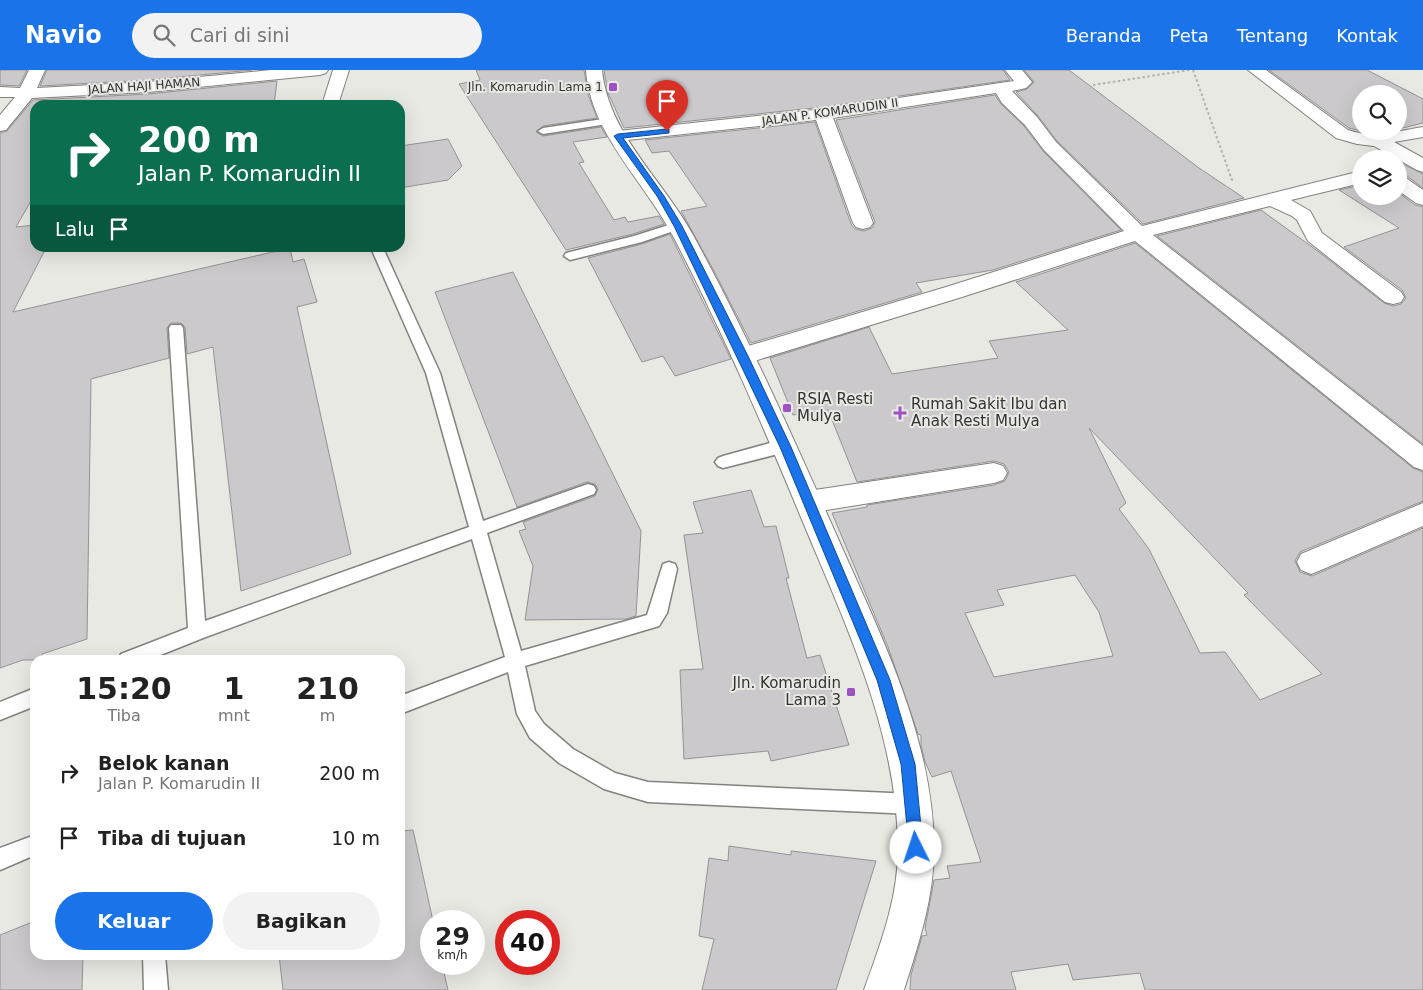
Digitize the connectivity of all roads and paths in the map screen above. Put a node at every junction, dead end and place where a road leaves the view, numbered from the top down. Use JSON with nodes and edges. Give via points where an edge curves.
{"nodes":[{"id":1,"x":37,"y":70,"type":"edge"},
{"id":2,"x":156,"y":70,"type":"edge"},
{"id":3,"x":320,"y":70,"type":"edge"},
{"id":4,"x":341,"y":70,"type":"edge"},
{"id":5,"x":594,"y":70,"type":"edge"},
{"id":6,"x":1013,"y":70,"type":"edge"},
{"id":7,"x":1190,"y":70,"type":"edge"},
{"id":8,"x":1193,"y":70,"type":"edge"},
{"id":9,"x":1256,"y":70,"type":"edge"},
{"id":10,"x":1093,"y":85,"type":"dead end"},
{"id":11,"x":6,"y":87,"type":"edge"},
{"id":12,"x":148,"y":87,"type":"junction"},
{"id":13,"x":1001,"y":87,"type":"junction"},
{"id":14,"x":27,"y":93,"type":"junction"},
{"id":15,"x":332,"y":100,"type":"edge"},
{"id":16,"x":823,"y":114,"type":"junction"},
{"id":17,"x":0,"y":126,"type":"edge"},
{"id":18,"x":614,"y":129,"type":"junction"},
{"id":19,"x":544,"y":131,"type":"dead end"},
{"id":20,"x":1423,"y":132,"type":"edge"},
{"id":21,"x":1407,"y":135,"type":"edge"},
{"id":22,"x":1352,"y":137,"type":"edge"},
{"id":23,"x":1356,"y":140,"type":"edge"},
{"id":24,"x":1377,"y":140,"type":"edge"},
{"id":25,"x":1352,"y":150,"type":"edge"},
{"id":26,"x":1423,"y":166,"type":"edge"},
{"id":27,"x":1352,"y":179,"type":"edge"},
{"id":28,"x":1407,"y":189,"type":"edge"},
{"id":29,"x":1270,"y":199,"type":"junction"},
{"id":30,"x":1423,"y":199,"type":"edge"},
{"id":31,"x":1241,"y":207,"type":"junction"},
{"id":32,"x":863,"y":223,"type":"dead end"},
{"id":33,"x":678,"y":226,"type":"junction"},
{"id":34,"x":1138,"y":233,"type":"junction"},
{"id":35,"x":379,"y":252,"type":"edge"},
{"id":36,"x":570,"y":256,"type":"dead end"},
{"id":37,"x":1393,"y":297,"type":"dead end"},
{"id":38,"x":176,"y":328,"type":"dead end"},
{"id":39,"x":743,"y":356,"type":"junction"},
{"id":40,"x":785,"y":447,"type":"junction"},
{"id":41,"x":1423,"y":460,"type":"edge"},
{"id":42,"x":723,"y":462,"type":"dead end"},
{"id":43,"x":994,"y":473,"type":"dead end"},
{"id":44,"x":588,"y":490,"type":"dead end"},
{"id":45,"x":808,"y":502,"type":"junction"},
{"id":46,"x":1423,"y":514,"type":"edge"},
{"id":47,"x":478,"y":529,"type":"junction"},
{"id":48,"x":1311,"y":562,"type":"dead end"},
{"id":49,"x":669,"y":569,"type":"dead end"},
{"id":50,"x":197,"y":632,"type":"junction"},
{"id":51,"x":140,"y":655,"type":"edge"},
{"id":52,"x":515,"y":661,"type":"junction"},
{"id":53,"x":30,"y":699,"type":"edge"},
{"id":54,"x":405,"y":704,"type":"edge"},
{"id":55,"x":0,"y":711,"type":"edge"},
{"id":56,"x":913,"y":804,"type":"junction"},
{"id":57,"x":30,"y":847,"type":"edge"},
{"id":58,"x":0,"y":858,"type":"edge"},
{"id":59,"x":154,"y":960,"type":"edge"},
{"id":60,"x":156,"y":990,"type":"edge"},
{"id":61,"x":884,"y":990,"type":"edge"}],
"edges":[{"from":1,"to":14,"type":"street"},
{"from":2,"to":12,"type":"street"},
{"from":3,"to":12,"type":"street","name":"JALAN HAJI HAMAN"},
{"from":4,"to":15,"type":"street"},
{"from":5,"to":18,"type":"street","via":[[594,89]]},
{"from":6,"to":13,"type":"street","name":"JALAN P. KOMARUDIN II","via":[[1024,82]]},
{"from":7,"to":10,"type":"path"},
{"from":8,"to":31,"type":"path"},
{"from":9,"to":22,"type":"street","via":[[1342,134]]},
{"from":11,"to":14,"type":"street","name":"JALAN HAJI HAMAN"},
{"from":12,"to":14,"type":"street","name":"JALAN HAJI HAMAN"},
{"from":13,"to":16,"type":"street","name":"JALAN P. KOMARUDIN II"},
{"from":13,"to":34,"type":"street","via":[[1050,146]]},
{"from":14,"to":17,"type":"street"},
{"from":16,"to":18,"type":"street","name":"JALAN P. KOMARUDIN II"},
{"from":16,"to":32,"type":"street"},
{"from":18,"to":19,"type":"lane"},
{"from":18,"to":33,"type":"street"},
{"from":20,"to":21,"type":"street"},
{"from":23,"to":25,"type":"street","via":[[1347,147]]},
{"from":24,"to":26,"type":"street"},
{"from":27,"to":29,"type":"street"},
{"from":28,"to":30,"type":"street"},
{"from":29,"to":31,"type":"street"},
{"from":29,"to":37,"type":"street","via":[[1301,213],[1315,236]]},
{"from":31,"to":34,"type":"street"},
{"from":33,"to":36,"type":"lane"},
{"from":33,"to":39,"type":"street"},
{"from":34,"to":39,"type":"street"},
{"from":34,"to":41,"type":"street"},
{"from":35,"to":47,"type":"lane","via":[[433,372]]},
{"from":38,"to":50,"type":"lane"},
{"from":39,"to":40,"type":"street"},
{"from":40,"to":42,"type":"lane"},
{"from":40,"to":45,"type":"street"},
{"from":43,"to":45,"type":"street"},
{"from":44,"to":47,"type":"lane"},
{"from":45,"to":56,"type":"street","via":[[884,680],[908,764]]},
{"from":46,"to":48,"type":"street"},
{"from":47,"to":50,"type":"lane"},
{"from":47,"to":52,"type":"lane"},
{"from":49,"to":52,"type":"lane","via":[[653,621]]},
{"from":50,"to":51,"type":"lane"},
{"from":52,"to":54,"type":"lane"},
{"from":52,"to":56,"type":"lane","via":[[526,714],[537,731],[566,756],[611,782],[648,792]]},
{"from":53,"to":55,"type":"lane"},
{"from":56,"to":61,"type":"street","via":[[916,848],[908,917]]},
{"from":57,"to":58,"type":"lane"},
{"from":59,"to":60,"type":"lane"}]}
